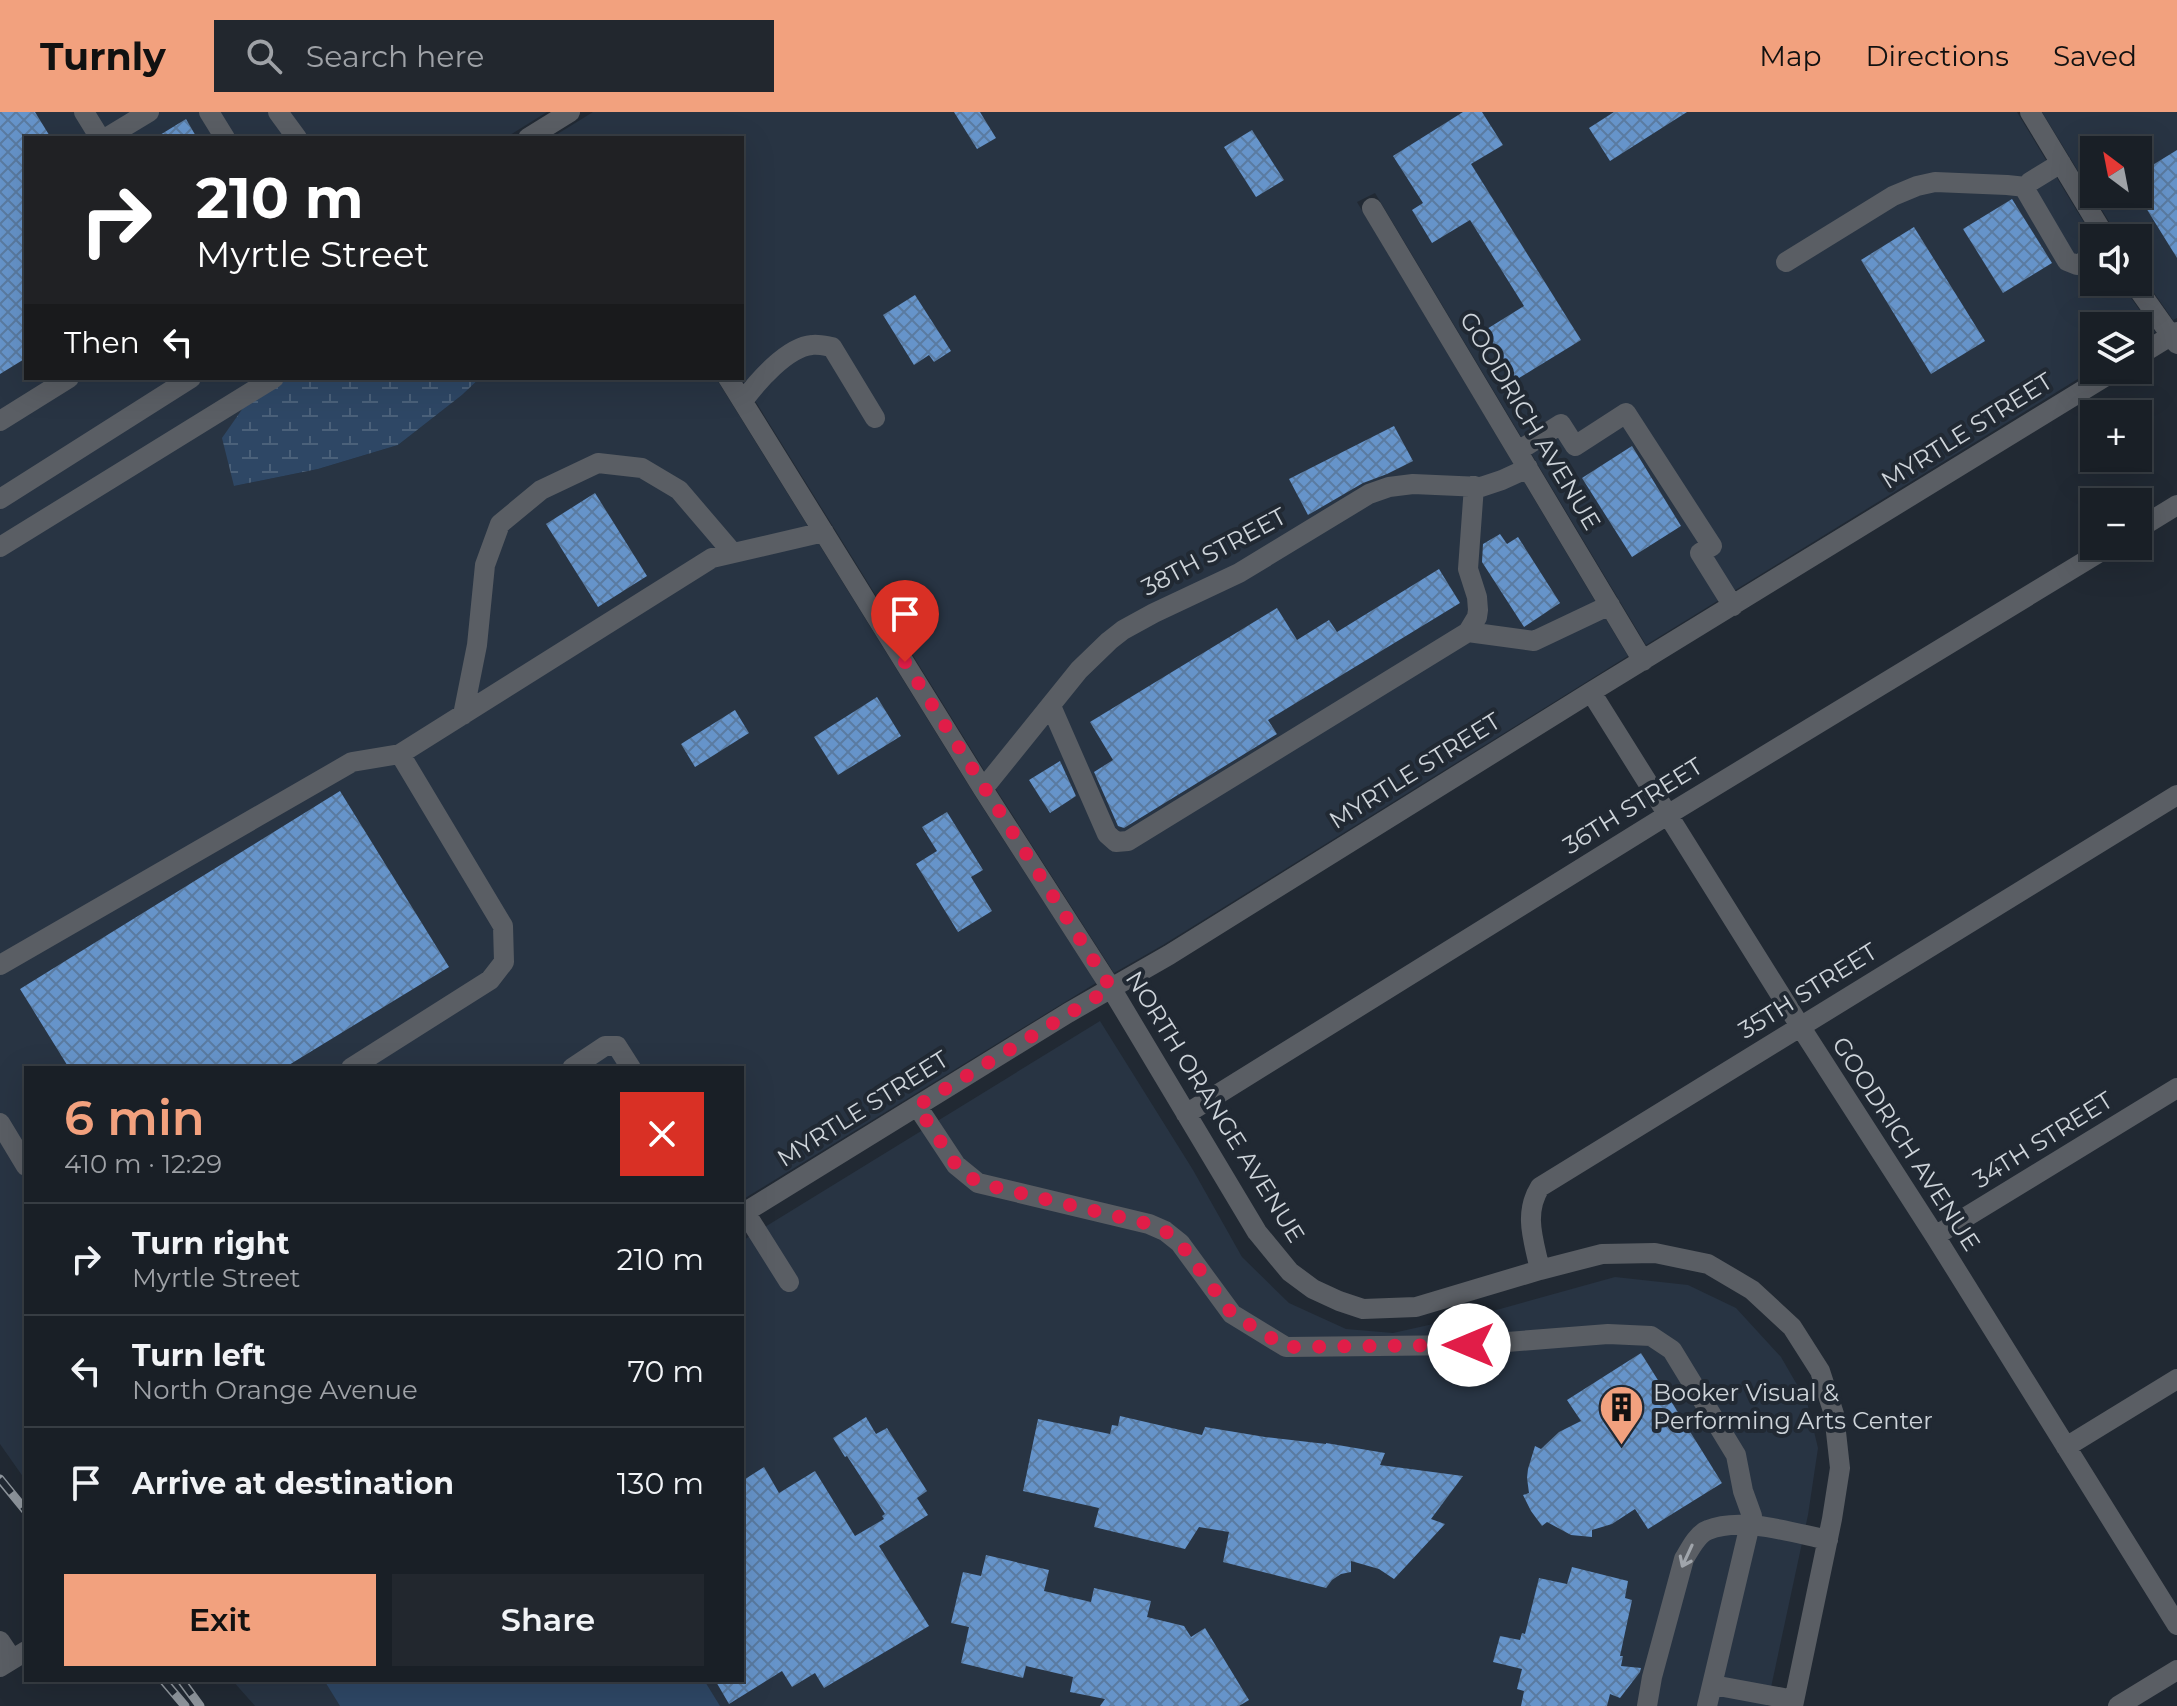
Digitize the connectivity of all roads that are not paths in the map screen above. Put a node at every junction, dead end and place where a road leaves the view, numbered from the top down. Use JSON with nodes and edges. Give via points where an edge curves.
{"nodes":[{"id":1,"x":84,"y":112,"type":"edge"},
{"id":2,"x":149,"y":112,"type":"edge"},
{"id":3,"x":209,"y":112,"type":"edge"},
{"id":4,"x":278,"y":112,"type":"edge"},
{"id":5,"x":570,"y":112,"type":"edge"},
{"id":6,"x":2030,"y":112,"type":"edge"},
{"id":7,"x":99,"y":136,"type":"edge"},
{"id":8,"x":109,"y":136,"type":"edge"},
{"id":9,"x":224,"y":136,"type":"edge"},
{"id":10,"x":296,"y":136,"type":"edge"},
{"id":11,"x":531,"y":136,"type":"edge"},
{"id":12,"x":2061,"y":163,"type":"junction"},
{"id":13,"x":2026,"y":187,"type":"junction"},
{"id":14,"x":1372,"y":208,"type":"dead end"},
{"id":15,"x":2098,"y":224,"type":"edge"},
{"id":16,"x":1786,"y":262,"type":"dead end"},
{"id":17,"x":2080,"y":263,"type":"edge"},
{"id":18,"x":2144,"y":296,"type":"edge"},
{"id":19,"x":2175,"y":337,"type":"edge"},
{"id":20,"x":2152,"y":349,"type":"edge"},
{"id":21,"x":66,"y":380,"type":"edge"},
{"id":22,"x":188,"y":380,"type":"edge"},
{"id":23,"x":729,"y":380,"type":"edge"},
{"id":24,"x":261,"y":382,"type":"edge"},
{"id":25,"x":2093,"y":384,"type":"edge"},
{"id":26,"x":743,"y":401,"type":"junction"},
{"id":27,"x":875,"y":418,"type":"dead end"},
{"id":28,"x":0,"y":421,"type":"edge"},
{"id":29,"x":1523,"y":460,"type":"junction"},
{"id":30,"x":1474,"y":486,"type":"junction"},
{"id":31,"x":0,"y":499,"type":"edge"},
{"id":32,"x":2177,"y":505,"type":"edge"},
{"id":33,"x":2152,"y":520,"type":"edge"},
{"id":34,"x":824,"y":532,"type":"junction"},
{"id":35,"x":4,"y":536,"type":"edge"},
{"id":36,"x":732,"y":552,"type":"junction"},
{"id":37,"x":2087,"y":560,"type":"edge"},
{"id":38,"x":1610,"y":605,"type":"junction"},
{"id":39,"x":1733,"y":606,"type":"junction"},
{"id":40,"x":1468,"y":632,"type":"junction"},
{"id":41,"x":1643,"y":661,"type":"junction"},
{"id":42,"x":1591,"y":692,"type":"junction"},
{"id":43,"x":1051,"y":706,"type":"junction"},
{"id":44,"x":463,"y":715,"type":"junction"},
{"id":45,"x":400,"y":754,"type":"junction"},
{"id":46,"x":983,"y":789,"type":"junction"},
{"id":47,"x":2177,"y":795,"type":"edge"},
{"id":48,"x":1669,"y":814,"type":"junction"},
{"id":49,"x":0,"y":965,"type":"edge"},
{"id":50,"x":1111,"y":988,"type":"junction"},
{"id":51,"x":1800,"y":1026,"type":"junction"},
{"id":52,"x":354,"y":1066,"type":"edge"},
{"id":53,"x":575,"y":1066,"type":"edge"},
{"id":54,"x":630,"y":1066,"type":"edge"},
{"id":55,"x":2177,"y":1088,"type":"edge"},
{"id":56,"x":917,"y":1106,"type":"junction"},
{"id":57,"x":1186,"y":1114,"type":"junction"},
{"id":58,"x":0,"y":1123,"type":"edge"},
{"id":59,"x":24,"y":1163,"type":"edge"},
{"id":60,"x":744,"y":1213,"type":"edge"},
{"id":61,"x":1935,"y":1236,"type":"junction"},
{"id":62,"x":1540,"y":1270,"type":"junction"},
{"id":63,"x":789,"y":1282,"type":"dead end"},
{"id":64,"x":2177,"y":1379,"type":"edge"},
{"id":65,"x":2066,"y":1447,"type":"junction"},
{"id":66,"x":1751,"y":1525,"type":"junction"},
{"id":67,"x":1828,"y":1540,"type":"junction"},
{"id":68,"x":2177,"y":1625,"type":"edge"},
{"id":69,"x":0,"y":1641,"type":"edge"},
{"id":70,"x":13,"y":1659,"type":"edge"},
{"id":71,"x":2177,"y":1670,"type":"edge"},
{"id":72,"x":1713,"y":1685,"type":"junction"},
{"id":73,"x":1793,"y":1703,"type":"edge"},
{"id":74,"x":1647,"y":1706,"type":"edge"},
{"id":75,"x":1707,"y":1706,"type":"edge"},
{"id":76,"x":2118,"y":1706,"type":"edge"}],
"edges":[{"from":1,"to":7,"type":"street"},
{"from":2,"to":8,"type":"street"},
{"from":3,"to":9,"type":"street"},
{"from":4,"to":10,"type":"street"},
{"from":5,"to":11,"type":"street"},
{"from":6,"to":12,"type":"street"},
{"from":12,"to":13,"type":"street"},
{"from":12,"to":15,"type":"street"},
{"from":13,"to":16,"type":"street","via":[[1935,182],[1917,186]]},
{"from":13,"to":17,"type":"street","via":[[2067,261]]},
{"from":14,"to":29,"type":"street","name":"GOODRICH AVENUE"},
{"from":18,"to":19,"type":"street"},
{"from":19,"to":20,"type":"street"},
{"from":21,"to":28,"type":"street"},
{"from":22,"to":31,"type":"street"},
{"from":23,"to":26,"type":"street","name":"NORTH ORANGE AVENUE"},
{"from":24,"to":35,"type":"street"},
{"from":25,"to":39,"type":"street","name":"MYRTLE STREET"},
{"from":26,"to":27,"type":"street","via":[[790,354],[810,344],[832,347]]},
{"from":26,"to":34,"type":"street","name":"NORTH ORANGE AVENUE"},
{"from":29,"to":30,"type":"street","name":"38TH STREET","via":[[1490,485]]},
{"from":29,"to":38,"type":"street","name":"GOODRICH AVENUE"},
{"from":29,"to":39,"type":"street","name":"38TH STREET","via":[[1561,424],[1575,446],[1626,413],[1712,546],[1700,553]]},
{"from":30,"to":40,"type":"street","via":[[1468,569],[1478,610]]},
{"from":30,"to":43,"type":"street","name":"38TH STREET","via":[[1413,484],[1360,499],[1239,573],[1123,630],[1079,670]]},
{"from":32,"to":33,"type":"street"},
{"from":34,"to":36,"type":"street"},
{"from":34,"to":46,"type":"street","name":"NORTH ORANGE AVENUE"},
{"from":36,"to":44,"type":"street","via":[[712,558]]},
{"from":36,"to":44,"type":"street","via":[[679,490],[642,468],[598,463],[541,490],[500,524],[485,565]]},
{"from":37,"to":48,"type":"street","name":"36TH STREET"},
{"from":38,"to":40,"type":"street","via":[[1534,641]]},
{"from":38,"to":41,"type":"street","name":"GOODRICH AVENUE"},
{"from":39,"to":41,"type":"street","name":"MYRTLE STREET"},
{"from":40,"to":43,"type":"street","via":[[1121,843],[1111,839],[1101,823]]},
{"from":41,"to":42,"type":"street","name":"MYRTLE STREET"},
{"from":42,"to":48,"type":"street","name":"GOODRICH AVENUE"},
{"from":42,"to":50,"type":"street","name":"MYRTLE STREET"},
{"from":43,"to":46,"type":"street","name":"38TH STREET"},
{"from":44,"to":45,"type":"street"},
{"from":45,"to":49,"type":"street","via":[[352,762]]},
{"from":45,"to":52,"type":"street","via":[[503,926],[504,962],[490,980]]},
{"from":46,"to":50,"type":"street","name":"NORTH ORANGE AVENUE"},
{"from":47,"to":51,"type":"street","name":"35TH STREET"},
{"from":48,"to":51,"type":"street","name":"GOODRICH AVENUE"},
{"from":48,"to":57,"type":"street","name":"36TH STREET"},
{"from":50,"to":56,"type":"street","name":"MYRTLE STREET"},
{"from":50,"to":57,"type":"street","name":"NORTH ORANGE AVENUE"},
{"from":51,"to":61,"type":"street","name":"GOODRICH AVENUE"},
{"from":51,"to":62,"type":"street","name":"35TH STREET","via":[[1540,1187],[1530,1219]]},
{"from":53,"to":54,"type":"street","via":[[605,1046],[617,1046]]},
{"from":55,"to":61,"type":"street","name":"34TH STREET"},
{"from":56,"to":60,"type":"street","name":"MYRTLE STREET"},
{"from":56,"to":66,"type":"street","via":[[956,1165],[978,1183],[1165,1231],[1180,1243],[1232,1314],[1286,1347],[1651,1336],[1672,1350],[1736,1455]]},
{"from":57,"to":62,"type":"street","name":"NORTH ORANGE AVENUE","via":[[1272,1252],[1313,1289],[1339,1301],[1363,1309],[1416,1307]]},
{"from":58,"to":59,"type":"street"},
{"from":60,"to":63,"type":"street"},
{"from":61,"to":65,"type":"street","name":"GOODRICH AVENUE"},
{"from":62,"to":67,"type":"street","name":"NORTH ORANGE AVENUE","via":[[1602,1254],[1655,1253],[1695,1261],[1752,1290],[1792,1327],[1820,1371],[1834,1414],[1840,1468]]},
{"from":64,"to":65,"type":"street"},
{"from":65,"to":68,"type":"street","name":"GOODRICH AVENUE"},
{"from":66,"to":67,"type":"street"},
{"from":66,"to":72,"type":"street"},
{"from":66,"to":74,"type":"street","one_way":true,"via":[[1705,1530],[1684,1559]]},
{"from":67,"to":73,"type":"street","name":"NORTH ORANGE AVENUE"},
{"from":69,"to":70,"type":"street"},
{"from":71,"to":76,"type":"street"},
{"from":72,"to":73,"type":"street"},
{"from":72,"to":75,"type":"street"}]}
